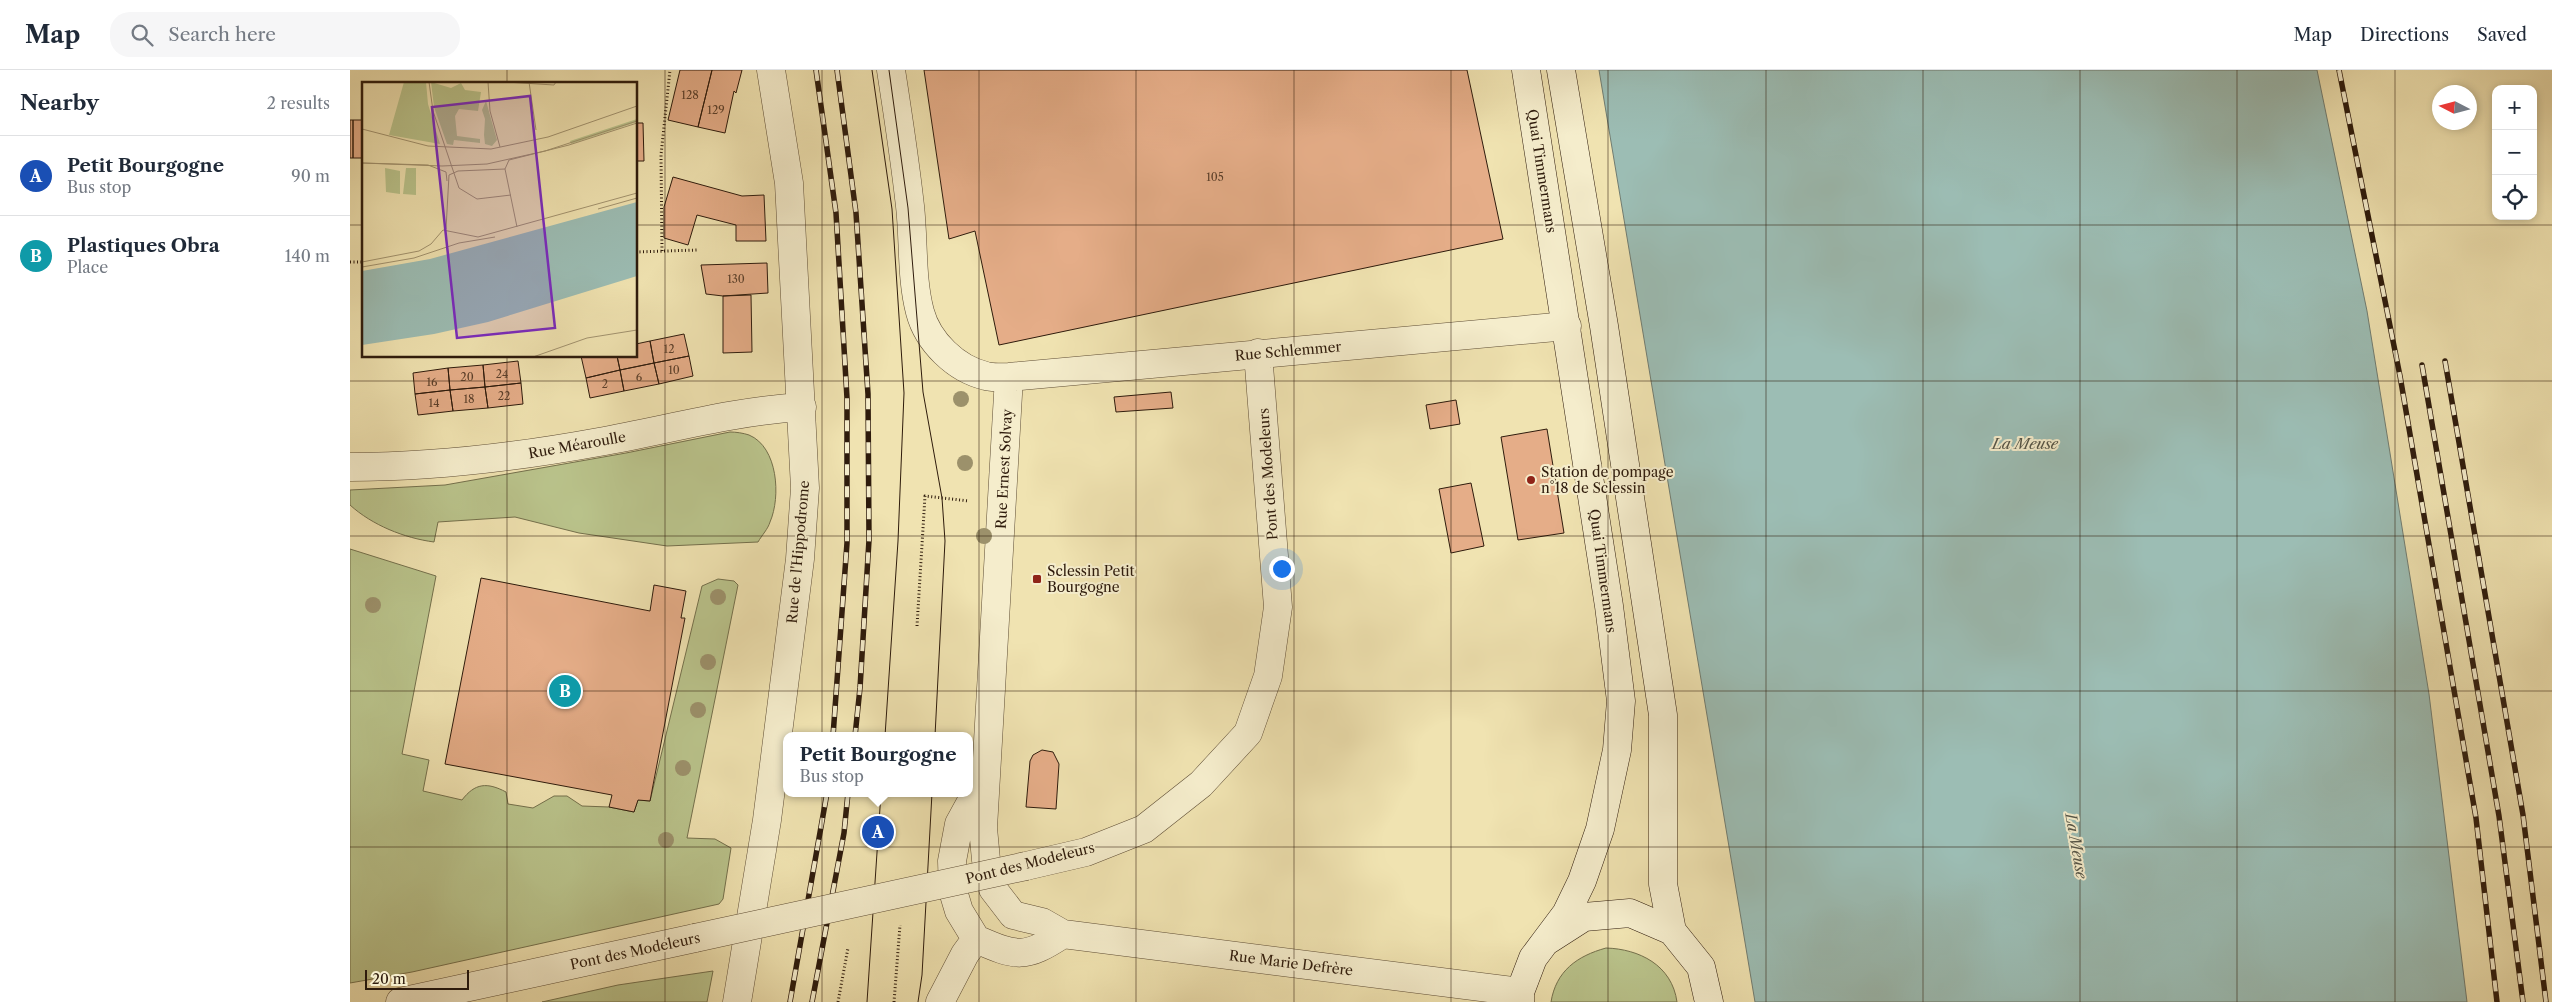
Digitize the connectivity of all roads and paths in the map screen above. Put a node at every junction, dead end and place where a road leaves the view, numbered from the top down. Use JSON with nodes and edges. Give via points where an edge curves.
{"nodes":[{"id":1,"x":670,"y":70,"type":"edge"},
{"id":2,"x":771,"y":70,"type":"edge"},
{"id":3,"x":891,"y":70,"type":"edge"},
{"id":4,"x":1526,"y":70,"type":"edge"},
{"id":5,"x":1561,"y":70,"type":"edge"},
{"id":6,"x":697,"y":250,"type":"dead end"},
{"id":7,"x":662,"y":251,"type":"junction"},
{"id":8,"x":638,"y":252,"type":"edge"},
{"id":9,"x":1567,"y":326,"type":"junction"},
{"id":10,"x":1258,"y":354,"type":"junction"},
{"id":11,"x":1008,"y":377,"type":"junction"},
{"id":12,"x":802,"y":407,"type":"junction"},
{"id":13,"x":350,"y":467,"type":"edge"},
{"id":14,"x":1002,"y":504,"type":"junction"},
{"id":15,"x":917,"y":626,"type":"dead end"},
{"id":16,"x":986,"y":774,"type":"junction"},
{"id":17,"x":1013,"y":915,"type":"joint"},
{"id":18,"x":900,"y":920,"type":"dead end"},
{"id":19,"x":1672,"y":931,"type":"junction"},
{"id":20,"x":1063,"y":934,"type":"junction"},
{"id":21,"x":976,"y":939,"type":"junction"},
{"id":22,"x":1545,"y":942,"type":"junction"},
{"id":23,"x":848,"y":948,"type":"dead end"},
{"id":24,"x":1520,"y":997,"type":"edge"},
{"id":25,"x":400,"y":1002,"type":"edge"},
{"id":26,"x":737,"y":1002,"type":"edge"},
{"id":27,"x":838,"y":1002,"type":"edge"},
{"id":28,"x":894,"y":1002,"type":"edge"},
{"id":29,"x":940,"y":1002,"type":"edge"},
{"id":30,"x":1708,"y":1002,"type":"edge"}],
"edges":[{"from":1,"to":7,"type":"path","via":[[661,156]]},
{"from":2,"to":12,"type":"street","name":"Rue de l'Hippodrome","via":[[789,183]]},
{"from":3,"to":11,"type":"street","via":[[910,207],[920,314],[931,336],[945,353],[964,367],[986,377]]},
{"from":4,"to":9,"type":"street","name":"Quai Timmermans"},
{"from":5,"to":19,"type":"street","via":[[1663,715],[1663,884]]},
{"from":6,"to":7,"type":"path"},
{"from":7,"to":8,"type":"path"},
{"from":9,"to":10,"type":"street","name":"Rue Schlemmer"},
{"from":9,"to":22,"type":"street","name":"Quai Timmermans","via":[[1620,701],[1617,750],[1600,829],[1582,881],[1566,914]]},
{"from":10,"to":11,"type":"street","name":"Rue Schlemmer"},
{"from":10,"to":25,"type":"street","name":"Pont des Modeleurs","bridge":true,"via":[[1278,607],[1268,676],[1248,733],[1201,784],[1144,829],[1086,852],[1026,866]]},
{"from":11,"to":14,"type":"street","name":"Rue Ernest Solvay"},
{"from":12,"to":13,"type":"street","name":"Rue Méaroulle","via":[[762,409],[524,454],[451,463]]},
{"from":12,"to":26,"type":"street","name":"Rue de l'Hippodrome","via":[[805,488],[800,559],[767,820]]},
{"from":14,"to":15,"type":"path","via":[[925,496]]},
{"from":14,"to":16,"type":"street","name":"Rue Ernest Solvay"},
{"from":16,"to":17,"type":"street","name":"Rue Ernest Solvay","via":[[983,828],[986,860],[993,889]]},
{"from":16,"to":21,"type":"street","via":[[959,824],[952,861],[953,891],[959,911]]},
{"from":17,"to":20,"type":"street","name":"Rue Marie Defrère","via":[[1042,922]]},
{"from":18,"to":28,"type":"path"},
{"from":19,"to":22,"type":"street","via":[[1630,913],[1584,917]]},
{"from":19,"to":30,"type":"street","via":[[1702,967]]},
{"from":20,"to":21,"type":"street","via":[[1037,951],[1007,953]]},
{"from":20,"to":24,"type":"street","name":"Rue Marie Defrère"},
{"from":21,"to":29,"type":"street"},
{"from":22,"to":24,"type":"street","name":"Quai Timmermans","via":[[1533,958]]},
{"from":23,"to":27,"type":"path"}]}
